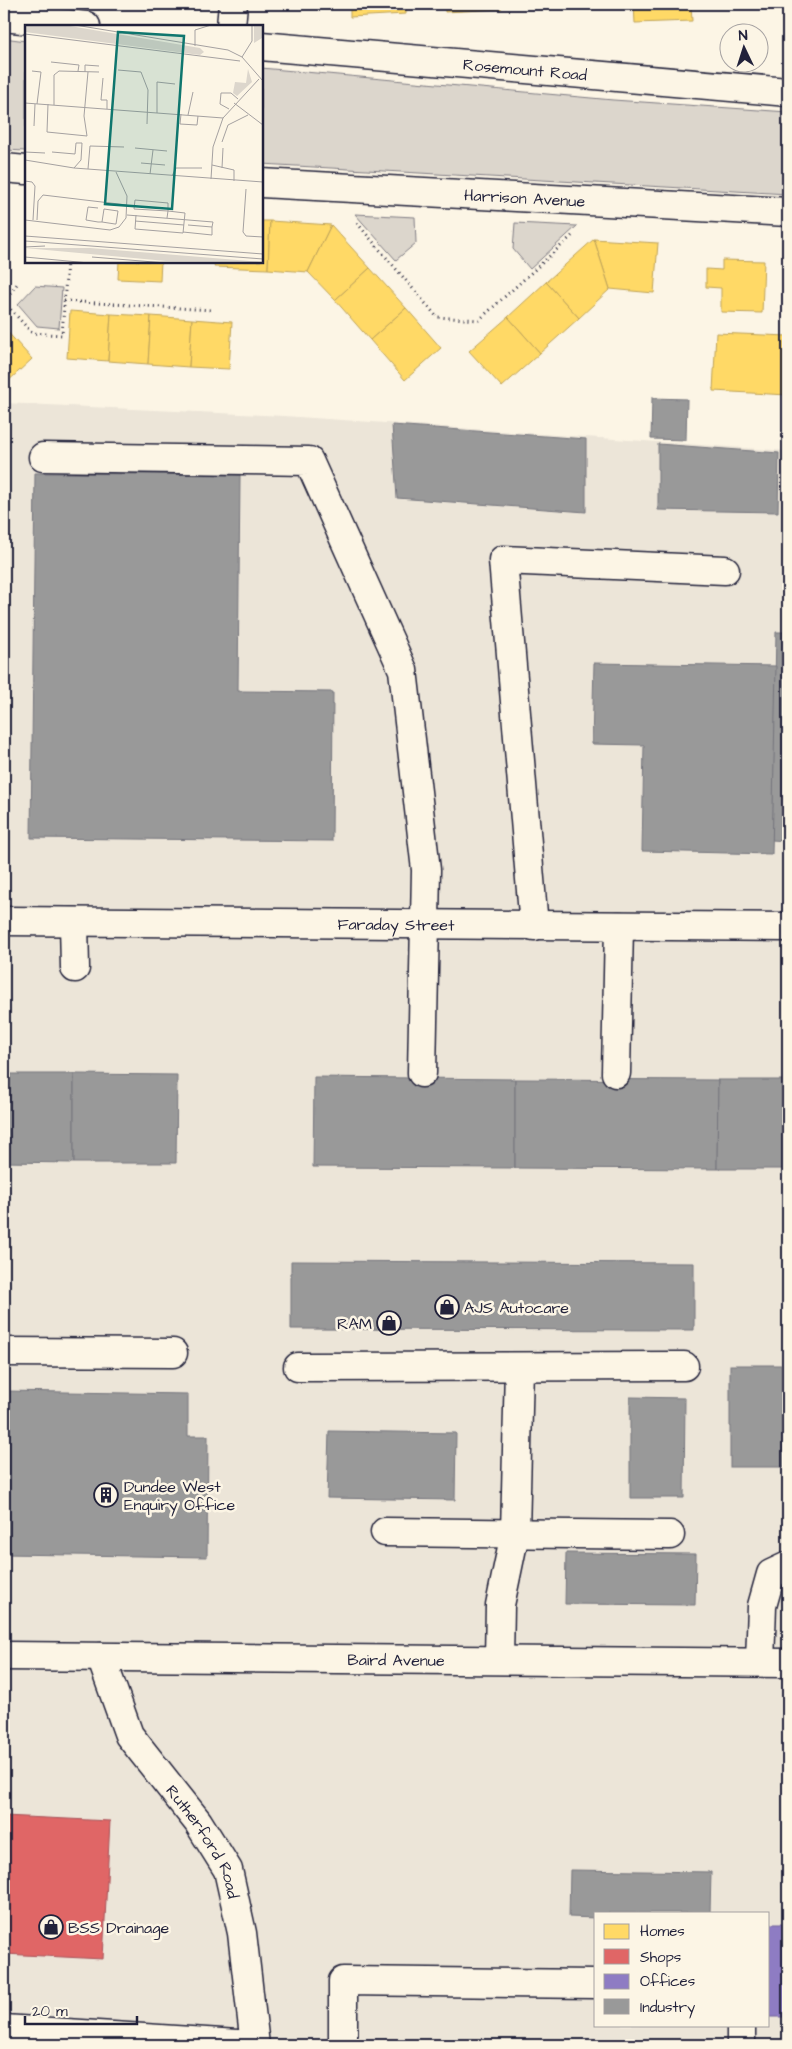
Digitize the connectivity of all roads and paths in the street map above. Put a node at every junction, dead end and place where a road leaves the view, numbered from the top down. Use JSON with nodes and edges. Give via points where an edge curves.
{"nodes":[{"id":1,"x":233,"y":4,"type":"edge"},
{"id":2,"x":4,"y":17,"type":"edge"},
{"id":3,"x":77,"y":25,"type":"edge"},
{"id":4,"x":231,"y":25,"type":"edge"},
{"id":5,"x":262,"y":46,"type":"edge"},
{"id":6,"x":788,"y":92,"type":"edge"},
{"id":7,"x":4,"y":168,"type":"edge"},
{"id":8,"x":25,"y":170,"type":"edge"},
{"id":9,"x":262,"y":183,"type":"edge"},
{"id":10,"x":350,"y":188,"type":"junction"},
{"id":11,"x":584,"y":202,"type":"junction"},
{"id":12,"x":788,"y":212,"type":"edge"},
{"id":13,"x":68,"y":262,"type":"edge"},
{"id":14,"x":18,"y":284,"type":"dead end"},
{"id":15,"x":64,"y":300,"type":"junction"},
{"id":16,"x":4,"y":302,"type":"edge"},
{"id":17,"x":211,"y":310,"type":"dead end"},
{"id":18,"x":44,"y":457,"type":"dead end"},
{"id":19,"x":726,"y":570,"type":"dead end"},
{"id":20,"x":4,"y":922,"type":"edge"},
{"id":21,"x":74,"y":922,"type":"junction"},
{"id":22,"x":426,"y":924,"type":"junction"},
{"id":23,"x":534,"y":926,"type":"junction"},
{"id":24,"x":619,"y":926,"type":"junction"},
{"id":25,"x":788,"y":927,"type":"edge"},
{"id":26,"x":75,"y":968,"type":"dead end"},
{"id":27,"x":422,"y":1073,"type":"dead end"},
{"id":28,"x":616,"y":1073,"type":"dead end"},
{"id":29,"x":4,"y":1352,"type":"edge"},
{"id":30,"x":173,"y":1353,"type":"dead end"},
{"id":31,"x":684,"y":1366,"type":"dead end"},
{"id":32,"x":298,"y":1367,"type":"dead end"},
{"id":33,"x":519,"y":1367,"type":"junction"},
{"id":34,"x":385,"y":1532,"type":"dead end"},
{"id":35,"x":515,"y":1533,"type":"junction"},
{"id":36,"x":670,"y":1535,"type":"dead end"},
{"id":37,"x":788,"y":1566,"type":"edge"},
{"id":38,"x":4,"y":1656,"type":"edge"},
{"id":39,"x":101,"y":1657,"type":"junction"},
{"id":40,"x":500,"y":1659,"type":"junction"},
{"id":41,"x":760,"y":1662,"type":"junction"},
{"id":42,"x":788,"y":1662,"type":"edge"},
{"id":43,"x":594,"y":1984,"type":"edge"},
{"id":44,"x":741,"y":2026,"type":"edge"},
{"id":45,"x":4,"y":2029,"type":"edge"},
{"id":46,"x":254,"y":2045,"type":"edge"},
{"id":47,"x":343,"y":2045,"type":"edge"},
{"id":48,"x":741,"y":2045,"type":"edge"}],
"edges":[{"from":1,"to":4,"type":"street"},
{"from":2,"to":3,"type":"street"},
{"from":5,"to":6,"type":"street","name":"Rosemount Road"},
{"from":7,"to":8,"type":"street"},
{"from":9,"to":10,"type":"street","name":"Harrison Avenue"},
{"from":10,"to":11,"type":"street","name":"Harrison Avenue"},
{"from":10,"to":11,"type":"path","via":[[349,214],[437,317],[479,320],[583,225]]},
{"from":11,"to":12,"type":"street","name":"Harrison Avenue"},
{"from":13,"to":15,"type":"path"},
{"from":14,"to":16,"type":"path"},
{"from":15,"to":16,"type":"path","via":[[62,335],[32,333]]},
{"from":15,"to":17,"type":"path"},
{"from":18,"to":22,"type":"street","via":[[309,461],[403,670],[426,870]]},
{"from":19,"to":23,"type":"street","via":[[503,560]]},
{"from":20,"to":21,"type":"street","name":"Faraday Street"},
{"from":21,"to":22,"type":"street","name":"Faraday Street"},
{"from":21,"to":26,"type":"street"},
{"from":22,"to":23,"type":"street","name":"Faraday Street"},
{"from":22,"to":27,"type":"street"},
{"from":23,"to":24,"type":"street","name":"Faraday Street"},
{"from":24,"to":25,"type":"street","name":"Faraday Street"},
{"from":24,"to":28,"type":"street"},
{"from":29,"to":30,"type":"street"},
{"from":31,"to":33,"type":"street"},
{"from":32,"to":33,"type":"street"},
{"from":33,"to":35,"type":"street"},
{"from":34,"to":35,"type":"street"},
{"from":35,"to":36,"type":"street"},
{"from":35,"to":40,"type":"street","via":[[500,1605]]},
{"from":37,"to":41,"type":"street","via":[[771,1574],[762,1606]]},
{"from":38,"to":39,"type":"street","name":"Baird Avenue"},
{"from":39,"to":40,"type":"street","name":"Baird Avenue"},
{"from":39,"to":46,"type":"street","name":"Rutherford Road","via":[[129,1735],[198,1822],[228,1870],[242,1933]]},
{"from":40,"to":41,"type":"street","name":"Baird Avenue"},
{"from":41,"to":42,"type":"street","name":"Baird Avenue"},
{"from":43,"to":47,"type":"street","via":[[343,1981]]},
{"from":44,"to":48,"type":"street"},
{"from":45,"to":46,"type":"street"}]}
